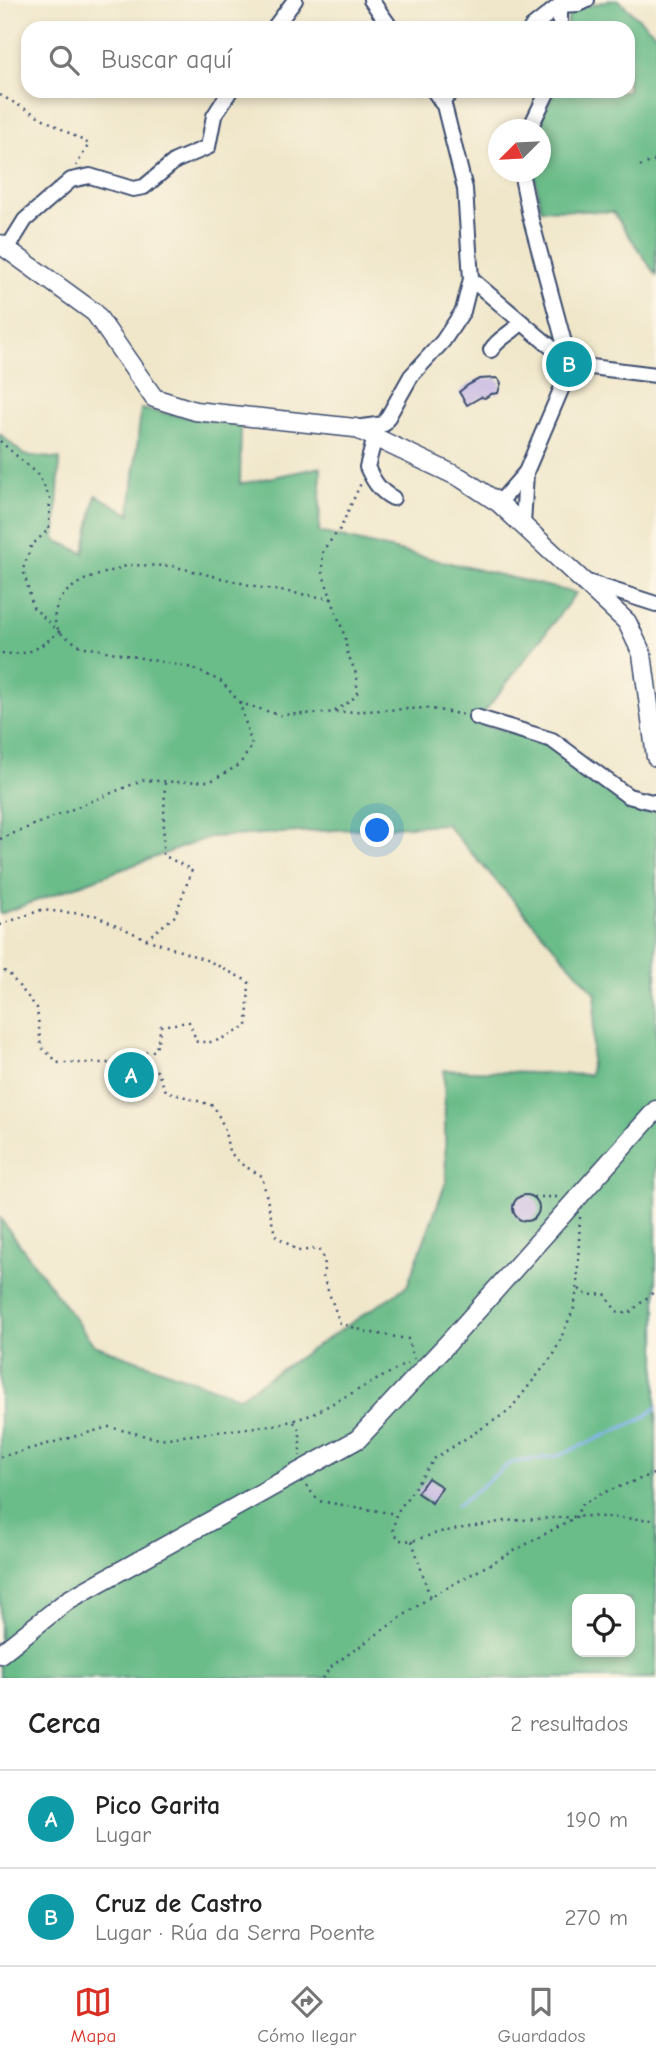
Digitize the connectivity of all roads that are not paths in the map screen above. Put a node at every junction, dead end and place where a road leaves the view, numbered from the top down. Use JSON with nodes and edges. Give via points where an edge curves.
{"nodes":[{"id":1,"x":295,"y":0,"type":"edge"},
{"id":2,"x":371,"y":0,"type":"edge"},
{"id":3,"x":587,"y":0,"type":"edge"},
{"id":4,"x":561,"y":2,"type":"edge"},
{"id":5,"x":279,"y":21,"type":"edge"},
{"id":6,"x":386,"y":21,"type":"edge"},
{"id":7,"x":539,"y":21,"type":"edge"},
{"id":8,"x":560,"y":21,"type":"edge"},
{"id":9,"x":226,"y":98,"type":"edge"},
{"id":10,"x":439,"y":98,"type":"edge"},
{"id":11,"x":545,"y":98,"type":"edge"},
{"id":12,"x":534,"y":119,"type":"edge"},
{"id":13,"x":523,"y":182,"type":"edge"},
{"id":14,"x":4,"y":247,"type":"edge"},
{"id":15,"x":471,"y":279,"type":"junction"},
{"id":16,"x":521,"y":322,"type":"junction"},
{"id":17,"x":491,"y":350,"type":"dead end"},
{"id":18,"x":562,"y":351,"type":"junction"},
{"id":19,"x":583,"y":366,"type":"junction"},
{"id":20,"x":656,"y":375,"type":"edge"},
{"id":21,"x":566,"y":378,"type":"junction"},
{"id":22,"x":355,"y":428,"type":"junction"},
{"id":23,"x":375,"y":437,"type":"junction"},
{"id":24,"x":526,"y":472,"type":"junction"},
{"id":25,"x":393,"y":498,"type":"dead end"},
{"id":26,"x":499,"y":503,"type":"junction"},
{"id":27,"x":523,"y":525,"type":"junction"},
{"id":28,"x":583,"y":580,"type":"junction"},
{"id":29,"x":656,"y":604,"type":"edge"},
{"id":30,"x":476,"y":717,"type":"road end"},
{"id":31,"x":656,"y":757,"type":"edge"},
{"id":32,"x":656,"y":803,"type":"edge"},
{"id":33,"x":656,"y":1110,"type":"edge"},
{"id":34,"x":0,"y":1654,"type":"edge"}],
"edges":[{"from":1,"to":5,"type":"street"},
{"from":2,"to":6,"type":"street"},
{"from":3,"to":4,"type":"street"},
{"from":4,"to":7,"type":"street"},
{"from":4,"to":8,"type":"street"},
{"from":9,"to":14,"type":"street","via":[[214,116],[208,147],[175,161],[144,187],[134,189],[90,176],[71,180],[25,220]]},
{"from":10,"to":15,"type":"street","via":[[465,189]]},
{"from":11,"to":12,"type":"street"},
{"from":13,"to":18,"type":"street"},
{"from":14,"to":22,"type":"street","via":[[95,313],[154,398],[195,411]]},
{"from":15,"to":16,"type":"street"},
{"from":15,"to":22,"type":"street","via":[[463,311],[411,376],[384,424]]},
{"from":16,"to":17,"type":"street"},
{"from":16,"to":18,"type":"street"},
{"from":18,"to":19,"type":"street","via":[[578,353]]},
{"from":18,"to":21,"type":"street","via":[[554,366]]},
{"from":19,"to":20,"type":"street"},
{"from":19,"to":21,"type":"street","via":[[579,374]]},
{"from":21,"to":24,"type":"street"},
{"from":22,"to":23,"type":"street"},
{"from":23,"to":25,"type":"street","via":[[367,467],[374,483]]},
{"from":23,"to":26,"type":"street","via":[[461,478]]},
{"from":24,"to":26,"type":"street"},
{"from":24,"to":27,"type":"street"},
{"from":26,"to":27,"type":"street"},
{"from":27,"to":28,"type":"street"},
{"from":28,"to":29,"type":"street"},
{"from":28,"to":31,"type":"street","via":[[627,622],[642,654]]},
{"from":30,"to":32,"type":"street","via":[[552,740],[628,796]]},
{"from":33,"to":34,"type":"street","via":[[358,1439],[68,1600]]}]}
